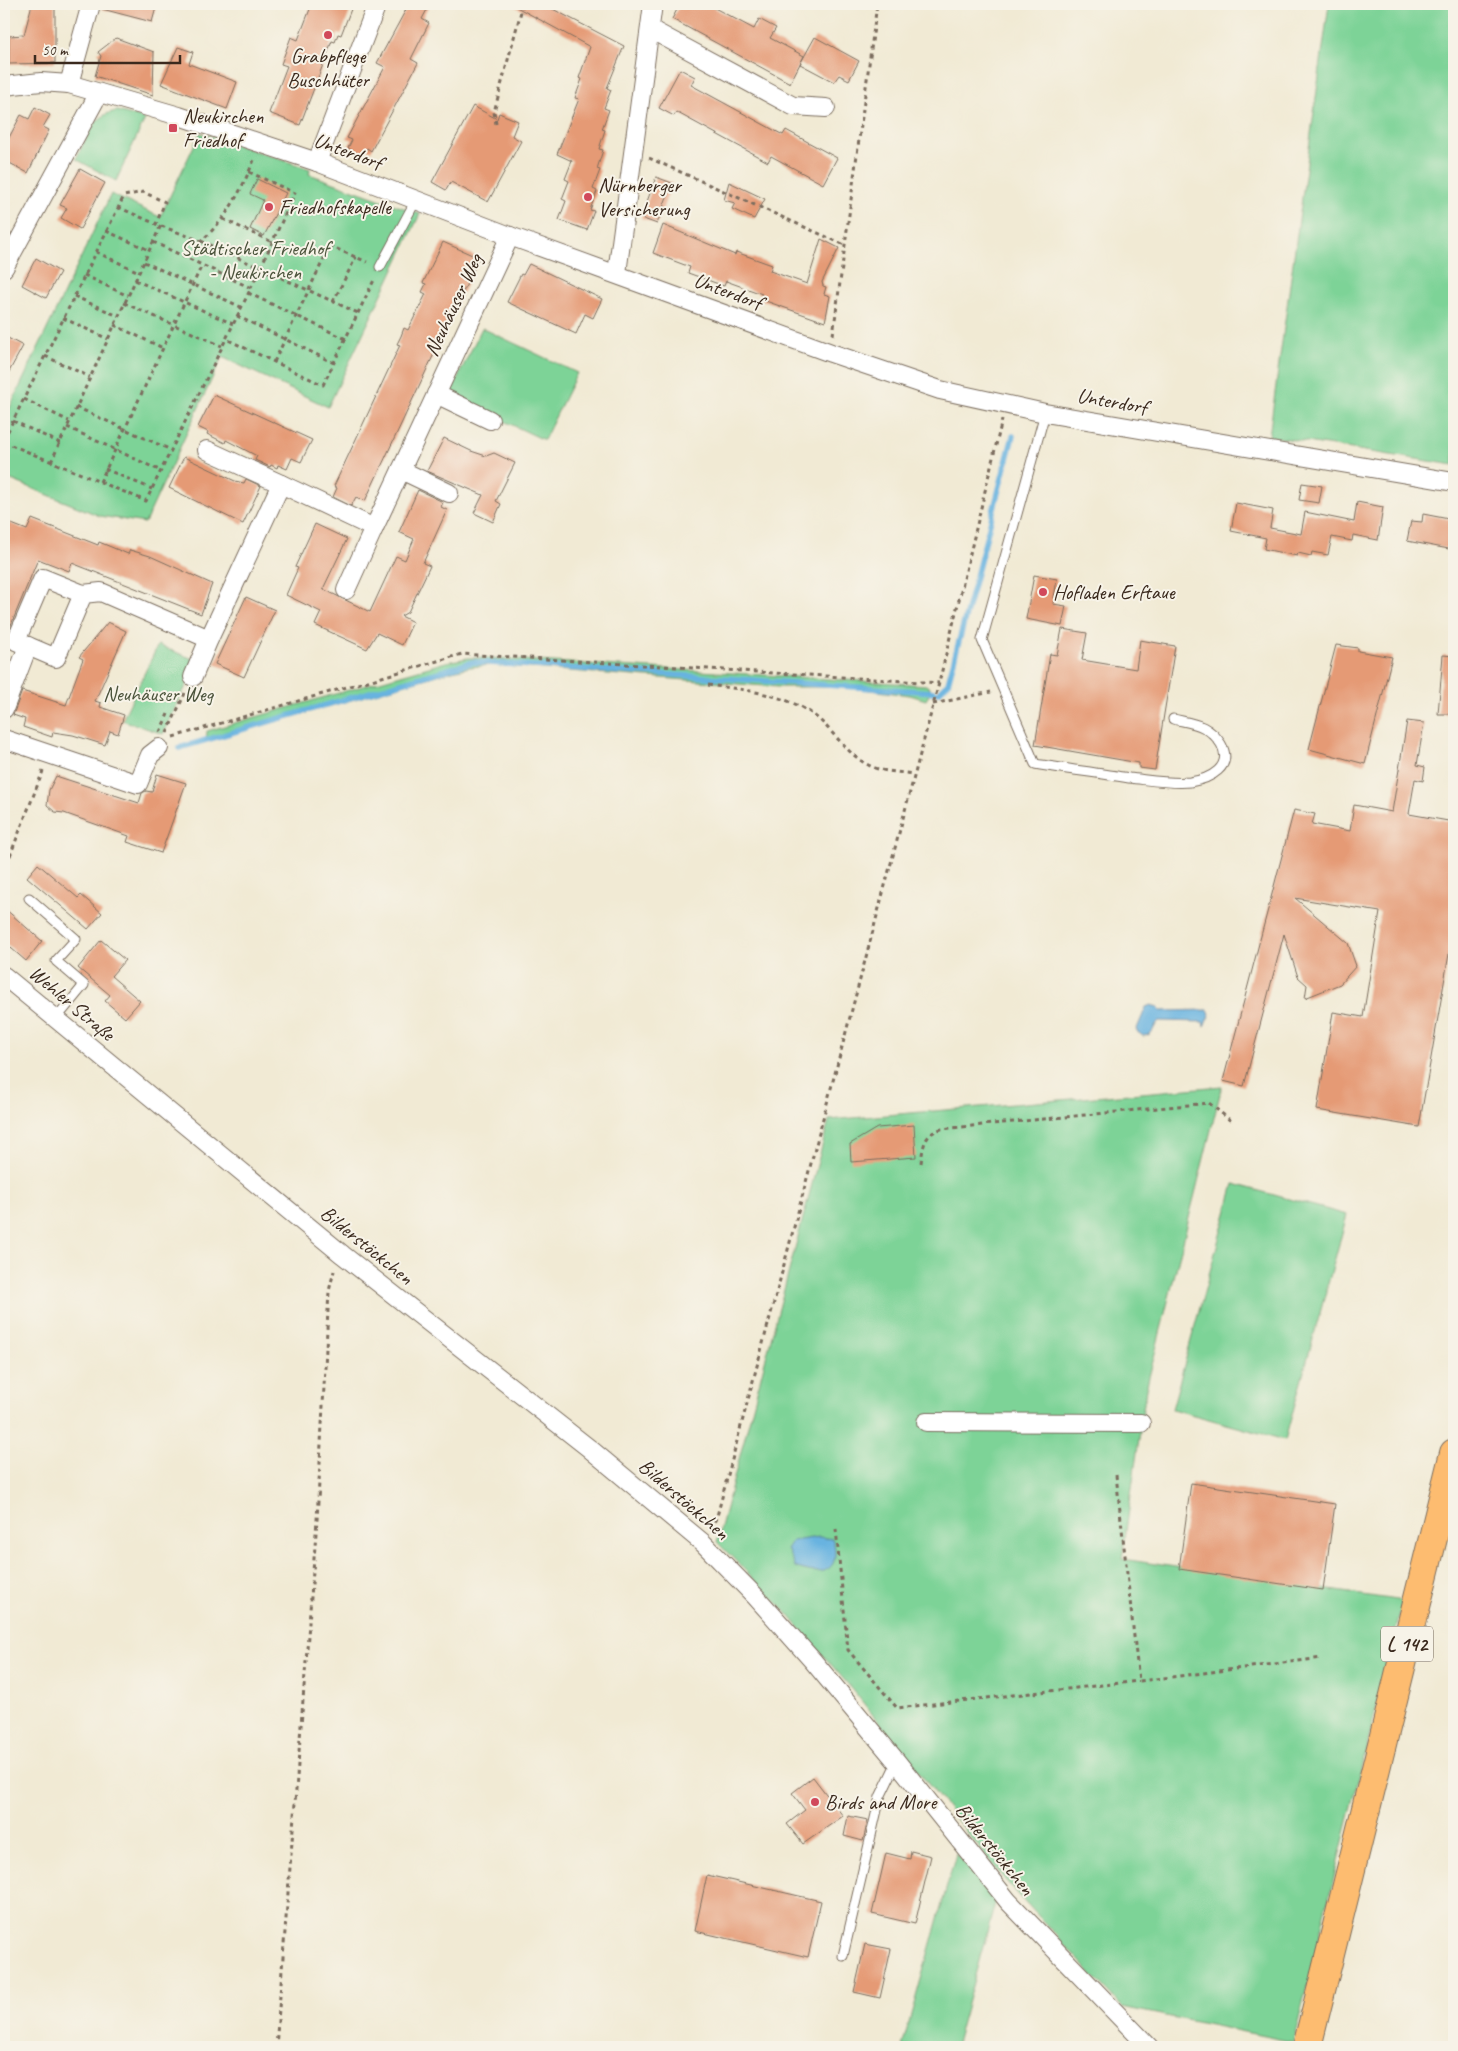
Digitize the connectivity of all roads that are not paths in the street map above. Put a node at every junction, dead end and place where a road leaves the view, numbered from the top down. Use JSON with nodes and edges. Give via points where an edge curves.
{"nodes":[{"id":1,"x":91,"y":4,"type":"edge"},
{"id":2,"x":377,"y":4,"type":"edge"},
{"id":3,"x":654,"y":4,"type":"edge"},
{"id":4,"x":650,"y":29,"type":"junction"},
{"id":5,"x":69,"y":84,"type":"junction"},
{"id":6,"x":4,"y":86,"type":"edge"},
{"id":7,"x":99,"y":93,"type":"junction"},
{"id":8,"x":826,"y":108,"type":"dead end"},
{"id":9,"x":317,"y":162,"type":"junction"},
{"id":10,"x":416,"y":200,"type":"junction"},
{"id":11,"x":510,"y":236,"type":"junction"},
{"id":12,"x":380,"y":267,"type":"road end"},
{"id":13,"x":4,"y":268,"type":"edge"},
{"id":14,"x":617,"y":273,"type":"junction"},
{"id":15,"x":436,"y":394,"type":"junction"},
{"id":16,"x":1045,"y":413,"type":"junction"},
{"id":17,"x":490,"y":420,"type":"dead end"},
{"id":18,"x":207,"y":450,"type":"dead end"},
{"id":19,"x":401,"y":470,"type":"junction"},
{"id":20,"x":1454,"y":482,"type":"edge"},
{"id":21,"x":281,"y":484,"type":"junction"},
{"id":22,"x":449,"y":493,"type":"dead end"},
{"id":23,"x":374,"y":528,"type":"junction"},
{"id":24,"x":346,"y":590,"type":"dead end"},
{"id":25,"x":83,"y":594,"type":"junction"},
{"id":26,"x":209,"y":638,"type":"junction"},
{"id":27,"x":28,"y":646,"type":"junction"},
{"id":28,"x":193,"y":677,"type":"road end"},
{"id":29,"x":4,"y":709,"type":"edge"},
{"id":30,"x":1173,"y":719,"type":"dead end"},
{"id":31,"x":4,"y":739,"type":"edge"},
{"id":32,"x":161,"y":744,"type":"road end"},
{"id":33,"x":29,"y":898,"type":"dead end"},
{"id":34,"x":4,"y":976,"type":"edge"},
{"id":35,"x":56,"y":1019,"type":"junction"},
{"id":36,"x":112,"y":1065,"type":"joint"},
{"id":37,"x":926,"y":1422,"type":"dead end"},
{"id":38,"x":1141,"y":1423,"type":"dead end"},
{"id":39,"x":1454,"y":1453,"type":"edge"},
{"id":40,"x":897,"y":1762,"type":"junction"},
{"id":41,"x":843,"y":1956,"type":"dead end"},
{"id":42,"x":1149,"y":2047,"type":"edge"},
{"id":43,"x":1307,"y":2047,"type":"edge"}],
"edges":[{"from":1,"to":5,"type":"street"},
{"from":2,"to":9,"type":"street"},
{"from":3,"to":4,"type":"street"},
{"from":4,"to":8,"type":"street","via":[[793,106]]},
{"from":4,"to":14,"type":"street"},
{"from":5,"to":6,"type":"street","name":"Unterdorf","via":[[42,82]]},
{"from":5,"to":7,"type":"street","name":"Unterdorf"},
{"from":7,"to":9,"type":"street","name":"Unterdorf"},
{"from":7,"to":13,"type":"street"},
{"from":9,"to":10,"type":"street","name":"Unterdorf"},
{"from":10,"to":11,"type":"street","name":"Unterdorf"},
{"from":10,"to":12,"type":"lane"},
{"from":11,"to":14,"type":"street","name":"Unterdorf"},
{"from":11,"to":15,"type":"street","name":"Neuhäuser Weg"},
{"from":14,"to":16,"type":"street","name":"Unterdorf","via":[[917,384]]},
{"from":15,"to":17,"type":"street"},
{"from":15,"to":19,"type":"street","name":"Neuhäuser Weg"},
{"from":16,"to":20,"type":"street","name":"Unterdorf"},
{"from":16,"to":30,"type":"lane","via":[[982,640],[1035,764],[1153,781],[1190,782],[1221,769],[1226,761],[1224,749],[1207,727]]},
{"from":18,"to":21,"type":"street"},
{"from":19,"to":22,"type":"street"},
{"from":19,"to":23,"type":"street","name":"Neuhäuser Weg"},
{"from":21,"to":23,"type":"street"},
{"from":21,"to":26,"type":"street"},
{"from":23,"to":24,"type":"street","name":"Neuhäuser Weg"},
{"from":25,"to":26,"type":"street","via":[[101,592]]},
{"from":25,"to":27,"type":"street","via":[[56,658]]},
{"from":25,"to":27,"type":"street","via":[[44,578],[16,641]]},
{"from":26,"to":28,"type":"street"},
{"from":27,"to":29,"type":"street"},
{"from":31,"to":32,"type":"street","via":[[138,784],[150,755]]},
{"from":33,"to":35,"type":"lane","via":[[76,939],[56,961],[84,985]]},
{"from":34,"to":35,"type":"street","name":"Wehler Straße"},
{"from":35,"to":36,"type":"street","name":"Wehler Straße"},
{"from":36,"to":40,"type":"street","name":"Bilderstöckchen","via":[[343,1255],[590,1449],[703,1544],[785,1629]]},
{"from":37,"to":38,"type":"street"},
{"from":39,"to":43,"type":"main road","number":"L 142"},
{"from":40,"to":41,"type":"lane","via":[[880,1797]]},
{"from":40,"to":42,"type":"street","name":"Bilderstöckchen","via":[[1014,1908]]}]}
